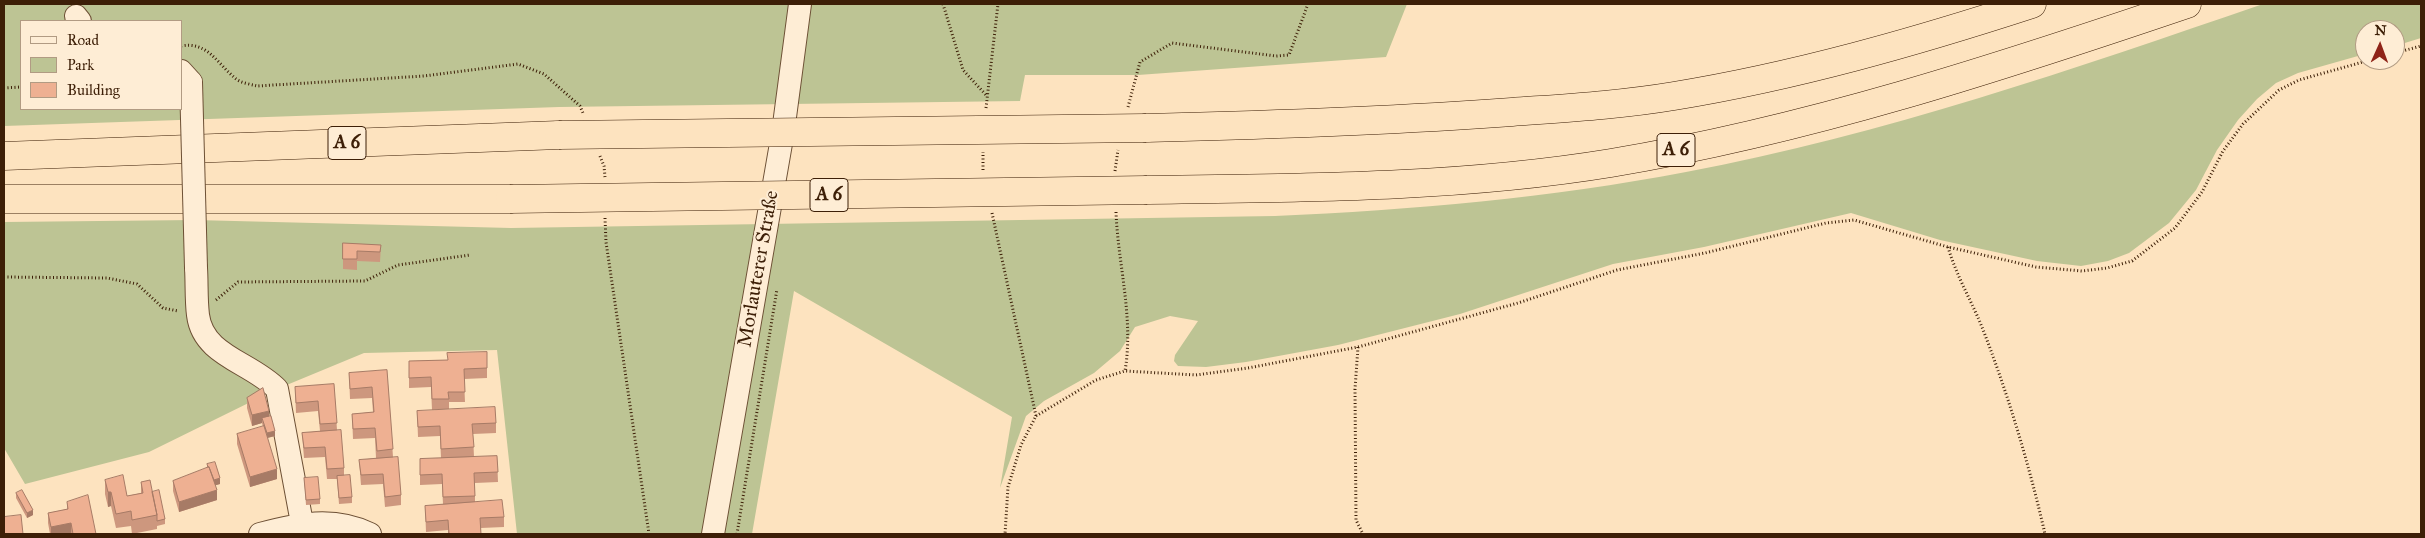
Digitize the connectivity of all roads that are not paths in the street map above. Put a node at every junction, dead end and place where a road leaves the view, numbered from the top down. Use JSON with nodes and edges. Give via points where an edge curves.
{"nodes":[{"id":1,"x":800,"y":4,"type":"edge"},
{"id":2,"x":2032,"y":4,"type":"edge"},
{"id":3,"x":2187,"y":4,"type":"edge"},
{"id":4,"x":186,"y":76,"type":"edge"},
{"id":5,"x":4,"y":156,"type":"edge"},
{"id":6,"x":4,"y":198,"type":"edge"},
{"id":7,"x":302,"y":523,"type":"junction"},
{"id":8,"x":260,"y":534,"type":"edge"},
{"id":9,"x":370,"y":534,"type":"edge"},
{"id":10,"x":713,"y":534,"type":"edge"}],
"edges":[{"from":1,"to":10,"type":"street","name":"Morlauterer Straße","via":[[784,132]]},
{"from":2,"to":5,"type":"highway","number":"A 6","bridge":true,"via":[[1943,33],[1744,84],[1573,108],[1339,122],[1146,128],[559,135]]},
{"from":3,"to":6,"type":"highway","number":"A 6","bridge":true,"via":[[1907,95],[1799,123],[1610,163],[1465,180],[1347,188],[510,199]]},
{"from":4,"to":7,"type":"street","bridge":true,"via":[[198,315],[202,333],[210,345],[267,379],[277,389]]},
{"from":7,"to":8,"type":"street"},
{"from":7,"to":9,"type":"street","via":[[332,524]]}]}
